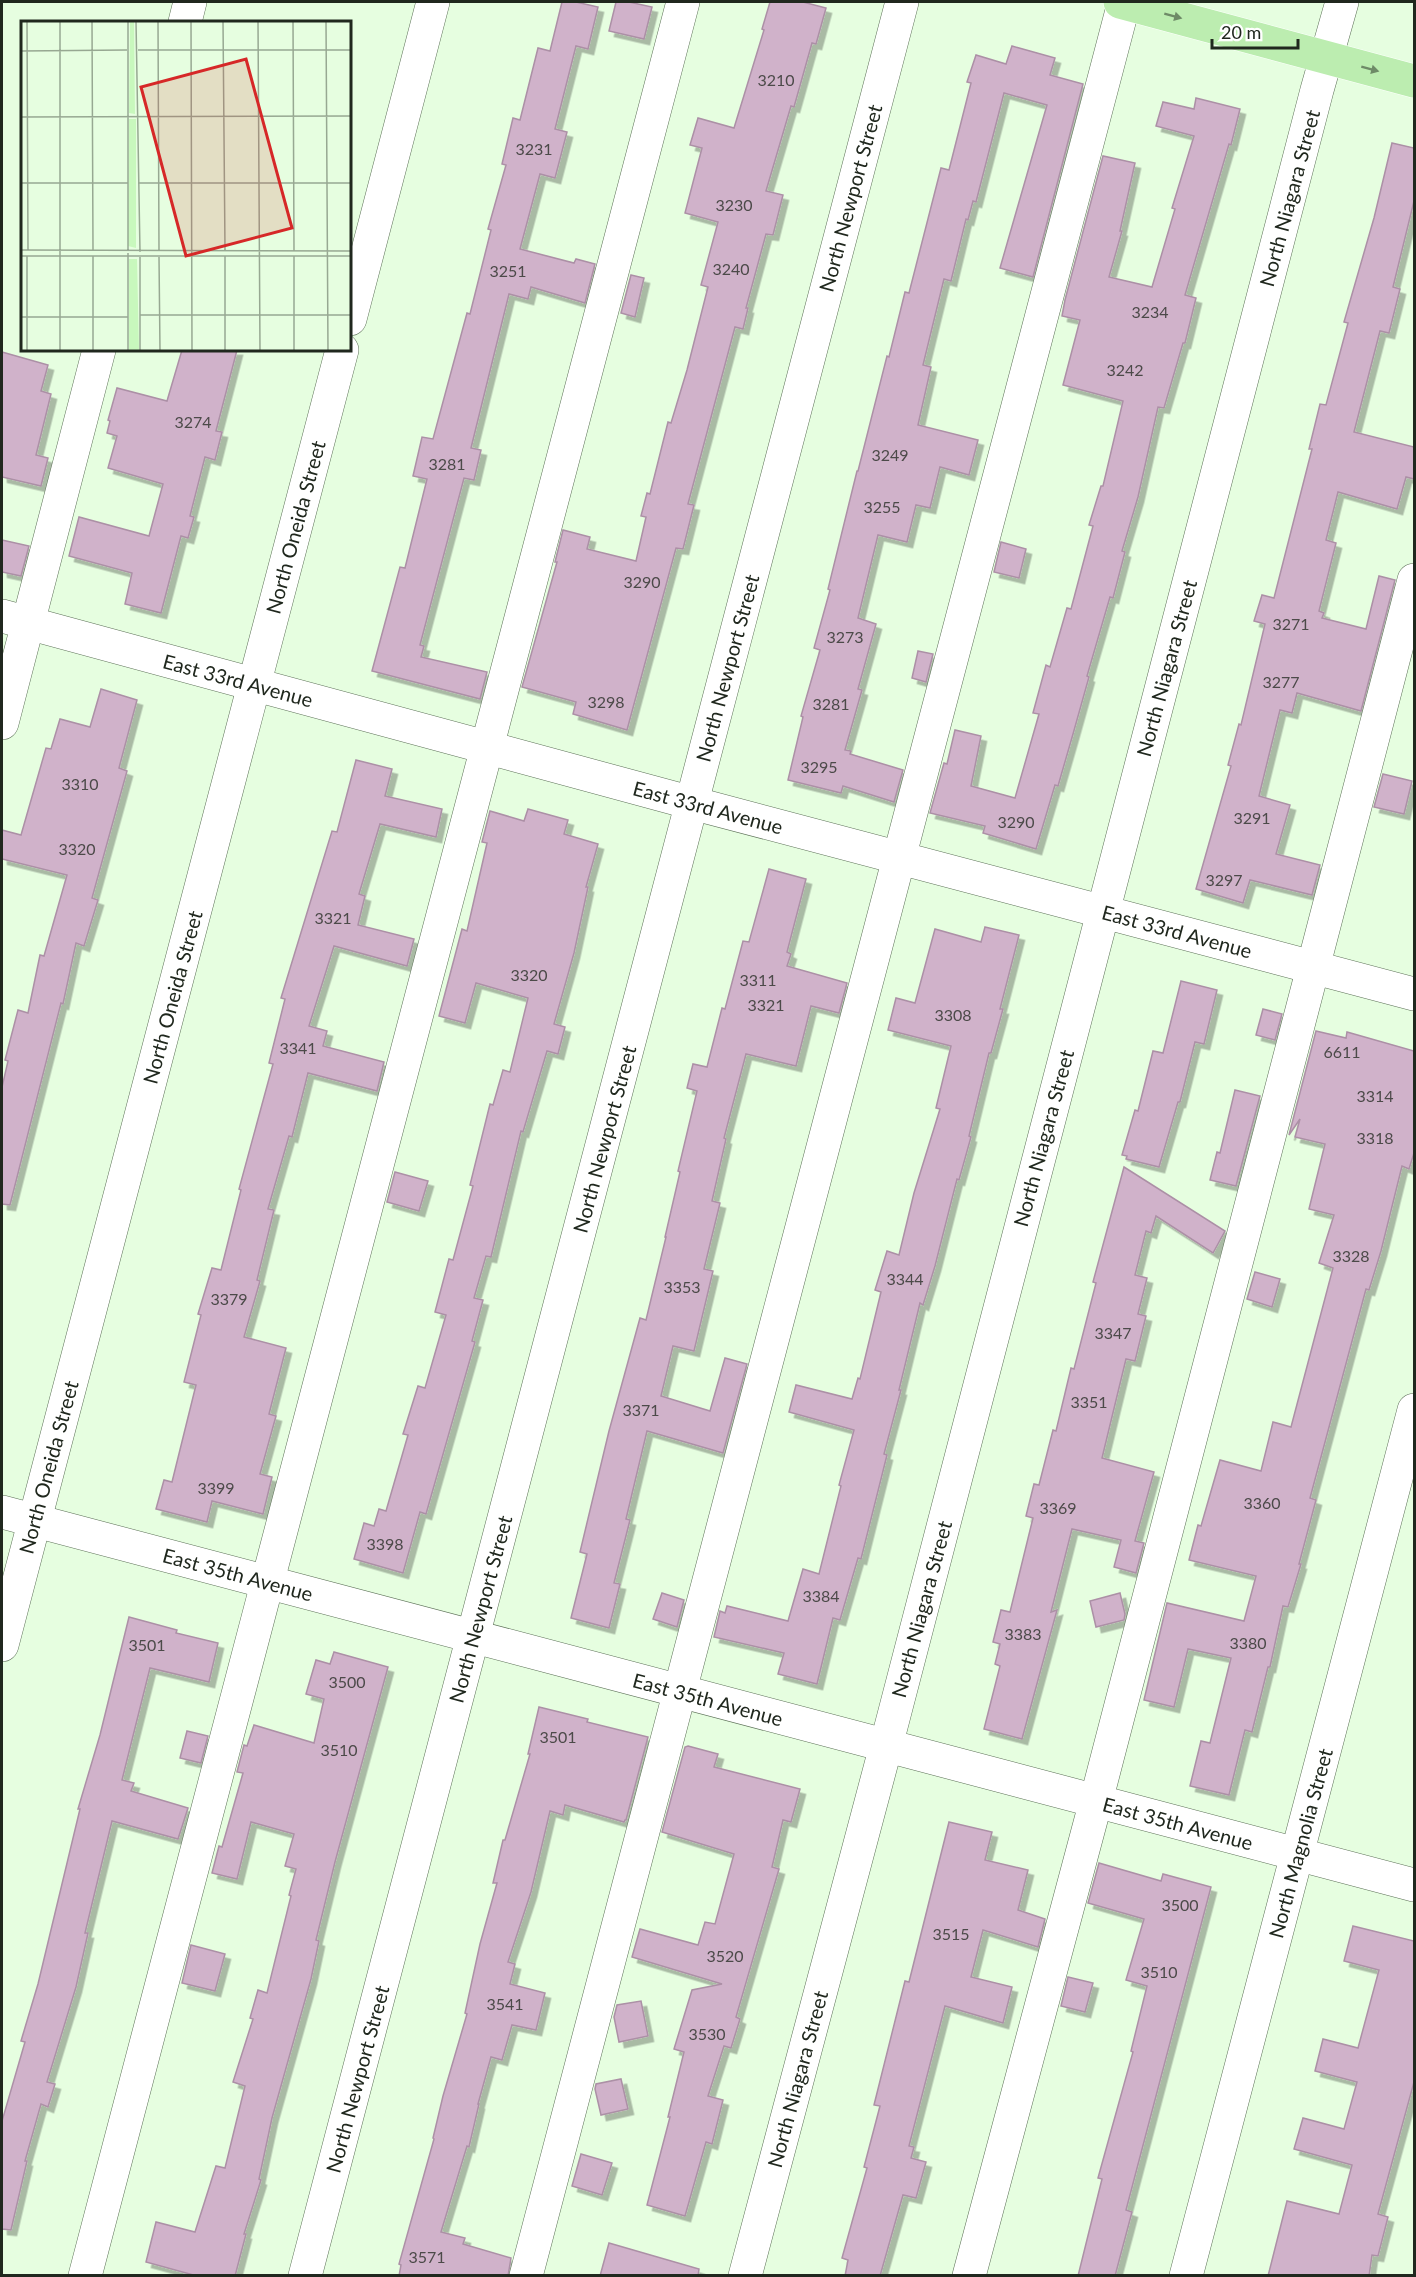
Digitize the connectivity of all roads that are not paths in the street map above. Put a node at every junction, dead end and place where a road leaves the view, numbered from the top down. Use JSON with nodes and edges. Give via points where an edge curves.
{"nodes":[{"id":1,"x":190,"y":2,"type":"edge"},
{"id":2,"x":432,"y":2,"type":"edge"},
{"id":3,"x":683,"y":2,"type":"edge"},
{"id":4,"x":902,"y":2,"type":"edge"},
{"id":5,"x":1122,"y":2,"type":"edge"},
{"id":6,"x":1342,"y":2,"type":"edge"},
{"id":7,"x":185,"y":21,"type":"edge"},
{"id":8,"x":1326,"y":57,"type":"junction"},
{"id":9,"x":1414,"y":81,"type":"edge"},
{"id":10,"x":351,"y":315,"type":"edge"},
{"id":11,"x":99,"y":351,"type":"edge"},
{"id":12,"x":342,"y":351,"type":"edge"},
{"id":13,"x":1414,"y":580,"type":"edge"},
{"id":14,"x":15,"y":620,"type":"edge"},
{"id":15,"x":254,"y":684,"type":"junction"},
{"id":16,"x":2,"y":723,"type":"edge"},
{"id":17,"x":486,"y":747,"type":"junction"},
{"id":18,"x":692,"y":803,"type":"junction"},
{"id":19,"x":899,"y":858,"type":"junction"},
{"id":20,"x":1102,"y":912,"type":"junction"},
{"id":21,"x":1314,"y":967,"type":"junction"},
{"id":22,"x":1414,"y":994,"type":"edge"},
{"id":23,"x":1414,"y":1410,"type":"edge"},
{"id":24,"x":2,"y":1512,"type":"edge"},
{"id":25,"x":34,"y":1521,"type":"junction"},
{"id":26,"x":268,"y":1582,"type":"junction"},
{"id":27,"x":473,"y":1636,"type":"junction"},
{"id":28,"x":2,"y":1644,"type":"edge"},
{"id":29,"x":680,"y":1691,"type":"junction"},
{"id":30,"x":886,"y":1746,"type":"junction"},
{"id":31,"x":1096,"y":1801,"type":"junction"},
{"id":32,"x":1296,"y":1854,"type":"junction"},
{"id":33,"x":1414,"y":1886,"type":"edge"},
{"id":34,"x":85,"y":2276,"type":"edge"},
{"id":35,"x":305,"y":2276,"type":"edge"},
{"id":36,"x":526,"y":2276,"type":"edge"},
{"id":37,"x":745,"y":2276,"type":"edge"},
{"id":38,"x":969,"y":2276,"type":"edge"},
{"id":39,"x":1186,"y":2276,"type":"edge"}],
"edges":[{"from":1,"to":7,"type":"street"},
{"from":2,"to":10,"type":"street"},
{"from":3,"to":17,"type":"street"},
{"from":4,"to":18,"type":"street","name":"North Newport Street"},
{"from":5,"to":8,"type":"main road","one_way":true},
{"from":5,"to":19,"type":"street"},
{"from":6,"to":8,"type":"street","name":"North Niagara Street"},
{"from":8,"to":9,"type":"main road","one_way":true},
{"from":8,"to":20,"type":"street","name":"North Niagara Street"},
{"from":11,"to":14,"type":"street"},
{"from":12,"to":15,"type":"street","name":"North Oneida Street"},
{"from":13,"to":21,"type":"street"},
{"from":14,"to":15,"type":"street","name":"East 33rd Avenue"},
{"from":14,"to":16,"type":"street"},
{"from":15,"to":17,"type":"street","name":"East 33rd Avenue"},
{"from":15,"to":25,"type":"street","name":"North Oneida Street"},
{"from":17,"to":18,"type":"street","name":"East 33rd Avenue"},
{"from":17,"to":26,"type":"street"},
{"from":18,"to":19,"type":"street","name":"East 33rd Avenue"},
{"from":18,"to":27,"type":"street","name":"North Newport Street"},
{"from":19,"to":20,"type":"street","name":"East 33rd Avenue"},
{"from":19,"to":29,"type":"street"},
{"from":20,"to":21,"type":"street","name":"East 33rd Avenue"},
{"from":20,"to":30,"type":"street","name":"North Niagara Street"},
{"from":21,"to":22,"type":"street","name":"East 33rd Avenue"},
{"from":21,"to":31,"type":"street"},
{"from":23,"to":32,"type":"street","name":"North Magnolia Street"},
{"from":24,"to":25,"type":"street","name":"East 35th Avenue"},
{"from":25,"to":26,"type":"street","name":"East 35th Avenue"},
{"from":25,"to":28,"type":"street","name":"North Oneida Street"},
{"from":26,"to":27,"type":"street","name":"East 35th Avenue"},
{"from":26,"to":34,"type":"street"},
{"from":27,"to":29,"type":"street","name":"East 35th Avenue"},
{"from":27,"to":35,"type":"street","name":"North Newport Street"},
{"from":29,"to":30,"type":"street","name":"East 35th Avenue"},
{"from":29,"to":36,"type":"street"},
{"from":30,"to":31,"type":"street","name":"East 35th Avenue"},
{"from":30,"to":37,"type":"street","name":"North Niagara Street"},
{"from":31,"to":32,"type":"street","name":"East 35th Avenue"},
{"from":31,"to":38,"type":"street"},
{"from":32,"to":33,"type":"street","name":"East 35th Avenue"},
{"from":32,"to":39,"type":"street","name":"North Magnolia Street"}]}
